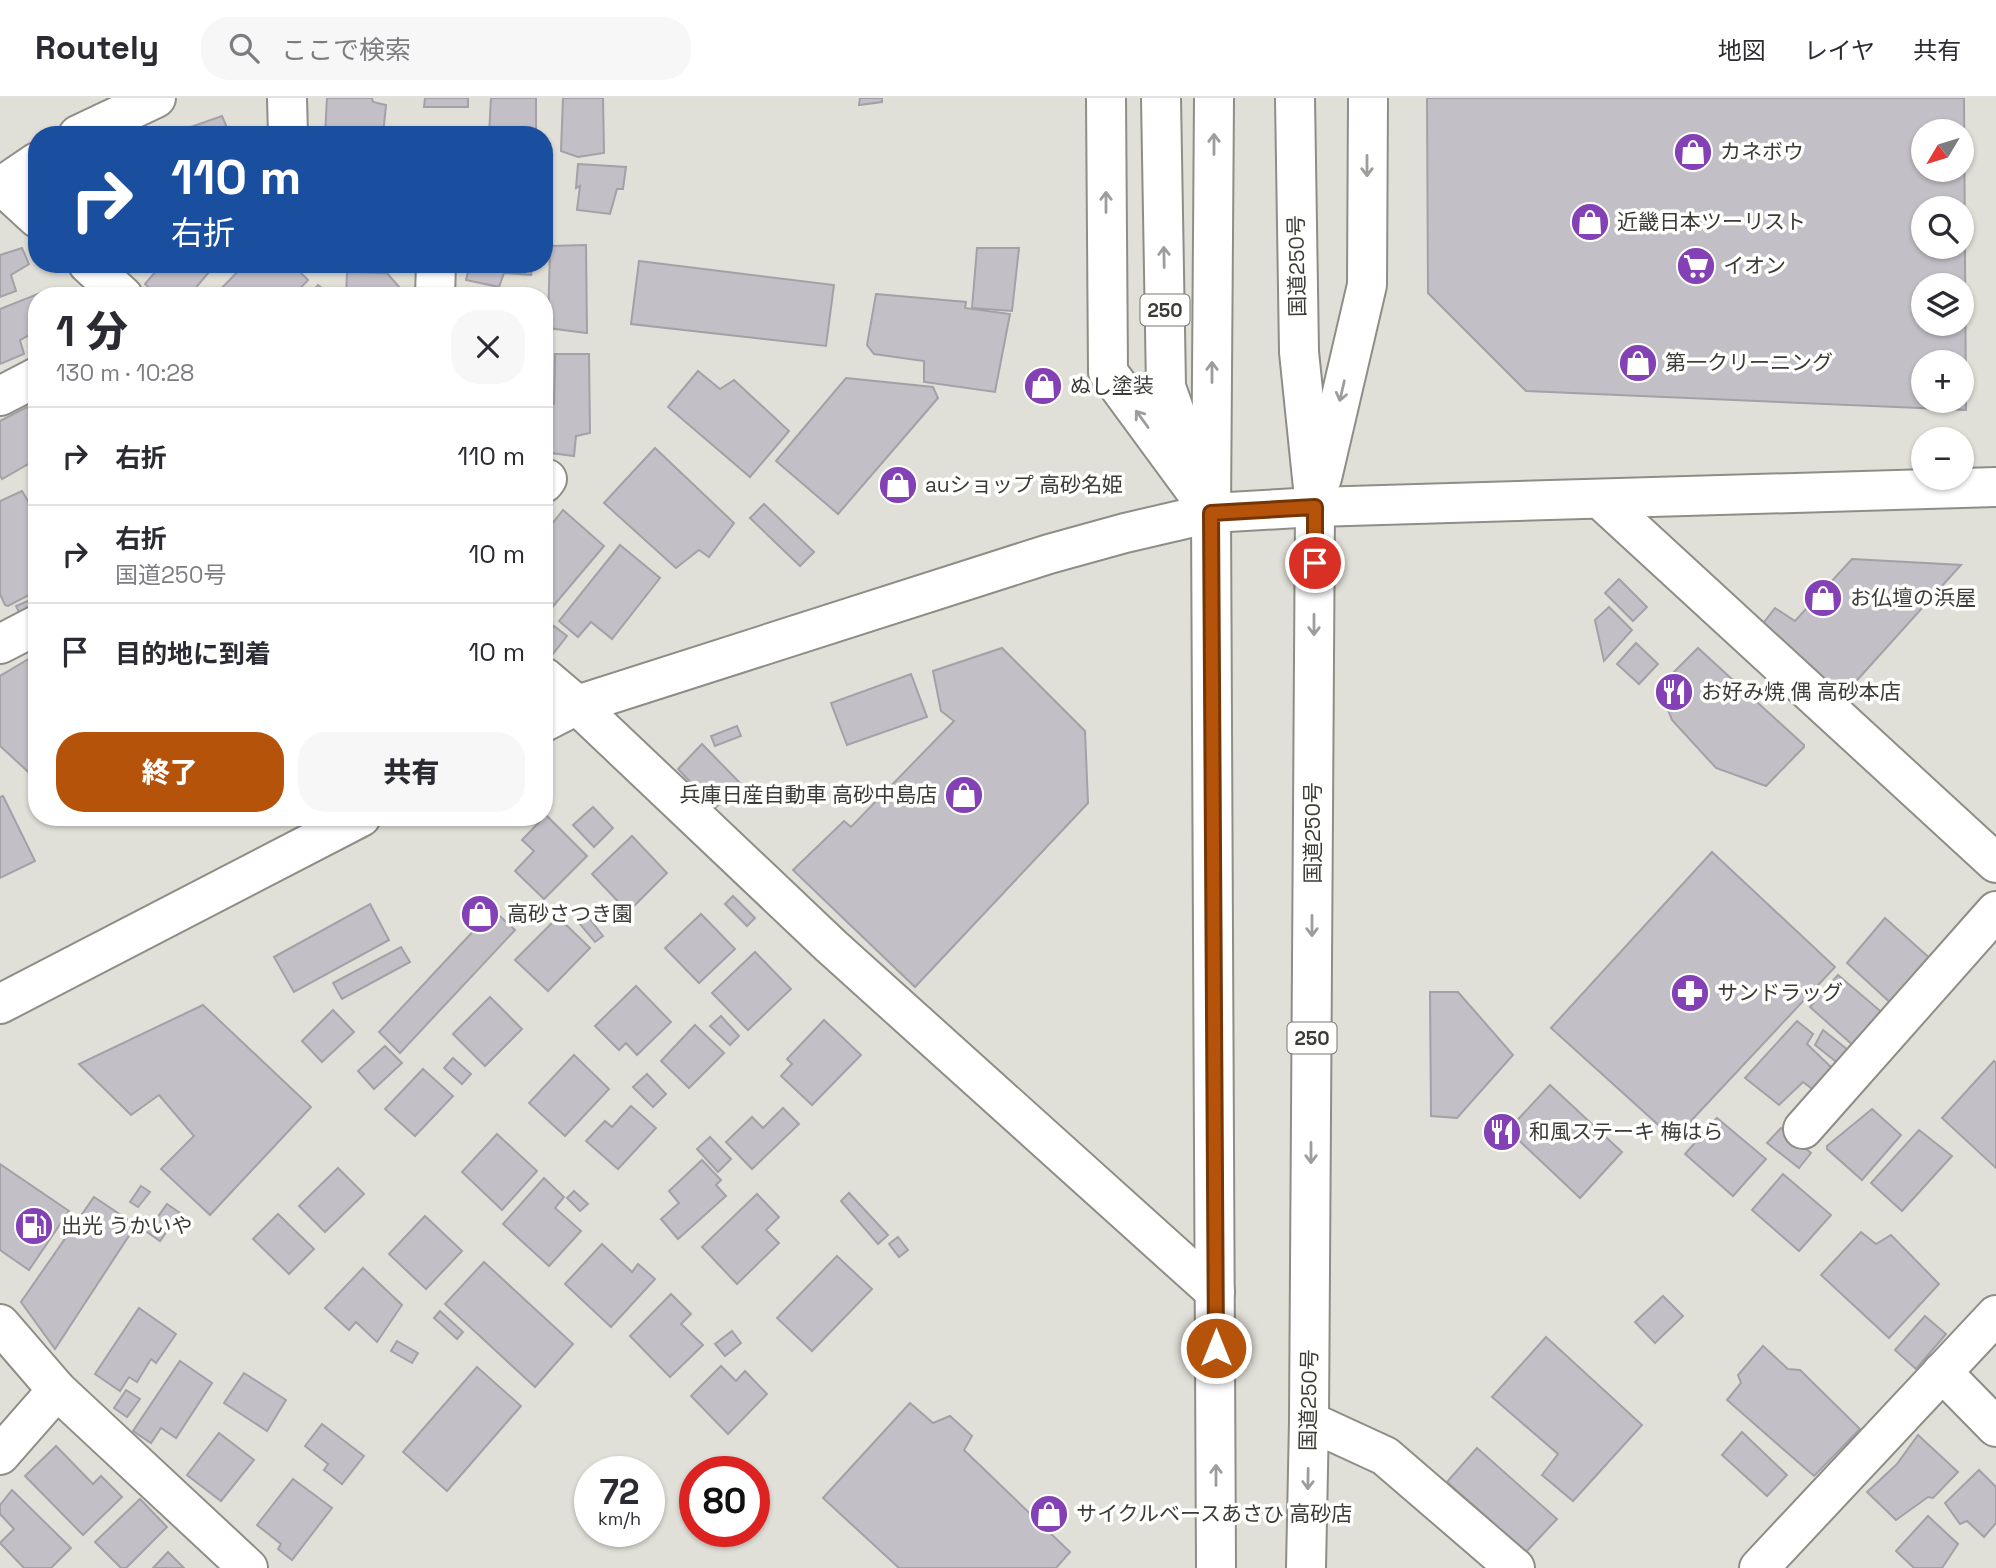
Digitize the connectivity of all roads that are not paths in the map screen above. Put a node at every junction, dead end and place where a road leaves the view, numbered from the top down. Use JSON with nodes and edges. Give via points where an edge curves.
{"nodes":[{"id":1,"x":156,"y":98,"type":"edge"},
{"id":2,"x":287,"y":98,"type":"edge"},
{"id":3,"x":1106,"y":98,"type":"edge"},
{"id":4,"x":1161,"y":98,"type":"edge"},
{"id":5,"x":1214,"y":98,"type":"edge"},
{"id":6,"x":1295,"y":98,"type":"edge"},
{"id":7,"x":1368,"y":98,"type":"edge"},
{"id":8,"x":97,"y":126,"type":"edge"},
{"id":9,"x":288,"y":126,"type":"edge"},
{"id":10,"x":28,"y":168,"type":"edge"},
{"id":11,"x":1,"y":186,"type":"edge"},
{"id":12,"x":28,"y":210,"type":"edge"},
{"id":13,"x":98,"y":273,"type":"edge"},
{"id":14,"x":113,"y":287,"type":"edge"},
{"id":15,"x":28,"y":382,"type":"edge"},
{"id":16,"x":0,"y":396,"type":"edge"},
{"id":17,"x":1996,"y":487,"type":"edge"},
{"id":18,"x":1600,"y":499,"type":"junction"},
{"id":19,"x":1315,"y":507,"type":"junction"},
{"id":20,"x":1211,"y":513,"type":"junction"},
{"id":21,"x":28,"y":630,"type":"edge"},
{"id":22,"x":0,"y":644,"type":"edge"},
{"id":23,"x":553,"y":697,"type":"edge"},
{"id":24,"x":561,"y":714,"type":"edge"},
{"id":25,"x":343,"y":826,"type":"edge"},
{"id":26,"x":1996,"y":863,"type":"edge"},
{"id":27,"x":1996,"y":911,"type":"edge"},
{"id":28,"x":0,"y":1004,"type":"edge"},
{"id":29,"x":1803,"y":1129,"type":"dead end"},
{"id":30,"x":1215,"y":1292,"type":"junction"},
{"id":31,"x":1996,"y":1315,"type":"edge"},
{"id":32,"x":0,"y":1324,"type":"edge"},
{"id":33,"x":1942,"y":1372,"type":"junction"},
{"id":34,"x":57,"y":1390,"type":"junction"},
{"id":35,"x":1309,"y":1421,"type":"junction"},
{"id":36,"x":1996,"y":1427,"type":"edge"},
{"id":37,"x":0,"y":1455,"type":"edge"},
{"id":38,"x":248,"y":1568,"type":"edge"},
{"id":39,"x":1216,"y":1568,"type":"edge"},
{"id":40,"x":1306,"y":1568,"type":"edge"},
{"id":41,"x":1515,"y":1568,"type":"edge"},
{"id":42,"x":1759,"y":1568,"type":"edge"}],
"edges":[{"from":1,"to":8,"type":"main road"},
{"from":2,"to":9,"type":"main road"},
{"from":20,"to":3,"type":"main road","one_way":true,"via":[[1108,372]]},
{"from":20,"to":4,"type":"main road","number":"250","one_way":true,"via":[[1166,387]]},
{"from":20,"to":5,"type":"main road","number":"250","one_way":true},
{"from":6,"to":19,"type":"main road","name":"国道250号","number":"250","via":[[1299,352]]},
{"from":7,"to":19,"type":"main road","number":"250","one_way":true,"via":[[1367,285]]},
{"from":10,"to":11,"type":"main road"},
{"from":11,"to":12,"type":"main road"},
{"from":13,"to":14,"type":"main road"},
{"from":15,"to":16,"type":"main road"},
{"from":17,"to":18,"type":"main road"},
{"from":18,"to":19,"type":"main road"},
{"from":18,"to":26,"type":"main road"},
{"from":19,"to":20,"type":"main road"},
{"from":19,"to":35,"type":"main road","name":"国道250号","number":"250","one_way":true},
{"from":20,"to":24,"type":"main road","via":[[1049,554]]},
{"from":20,"to":30,"type":"main road","number":"250"},
{"from":21,"to":22,"type":"main road"},
{"from":23,"to":24,"type":"main road"},
{"from":24,"to":30,"type":"main road","via":[[831,946]]},
{"from":25,"to":28,"type":"main road"},
{"from":27,"to":29,"type":"main road"},
{"from":39,"to":30,"type":"main road","number":"250","one_way":true},
{"from":31,"to":33,"type":"main road"},
{"from":32,"to":34,"type":"main road"},
{"from":33,"to":36,"type":"main road"},
{"from":33,"to":42,"type":"main road"},
{"from":34,"to":37,"type":"main road"},
{"from":34,"to":38,"type":"main road"},
{"from":35,"to":40,"type":"main road","name":"国道250号","number":"250","one_way":true},
{"from":35,"to":41,"type":"main road","via":[[1385,1456]]}]}
